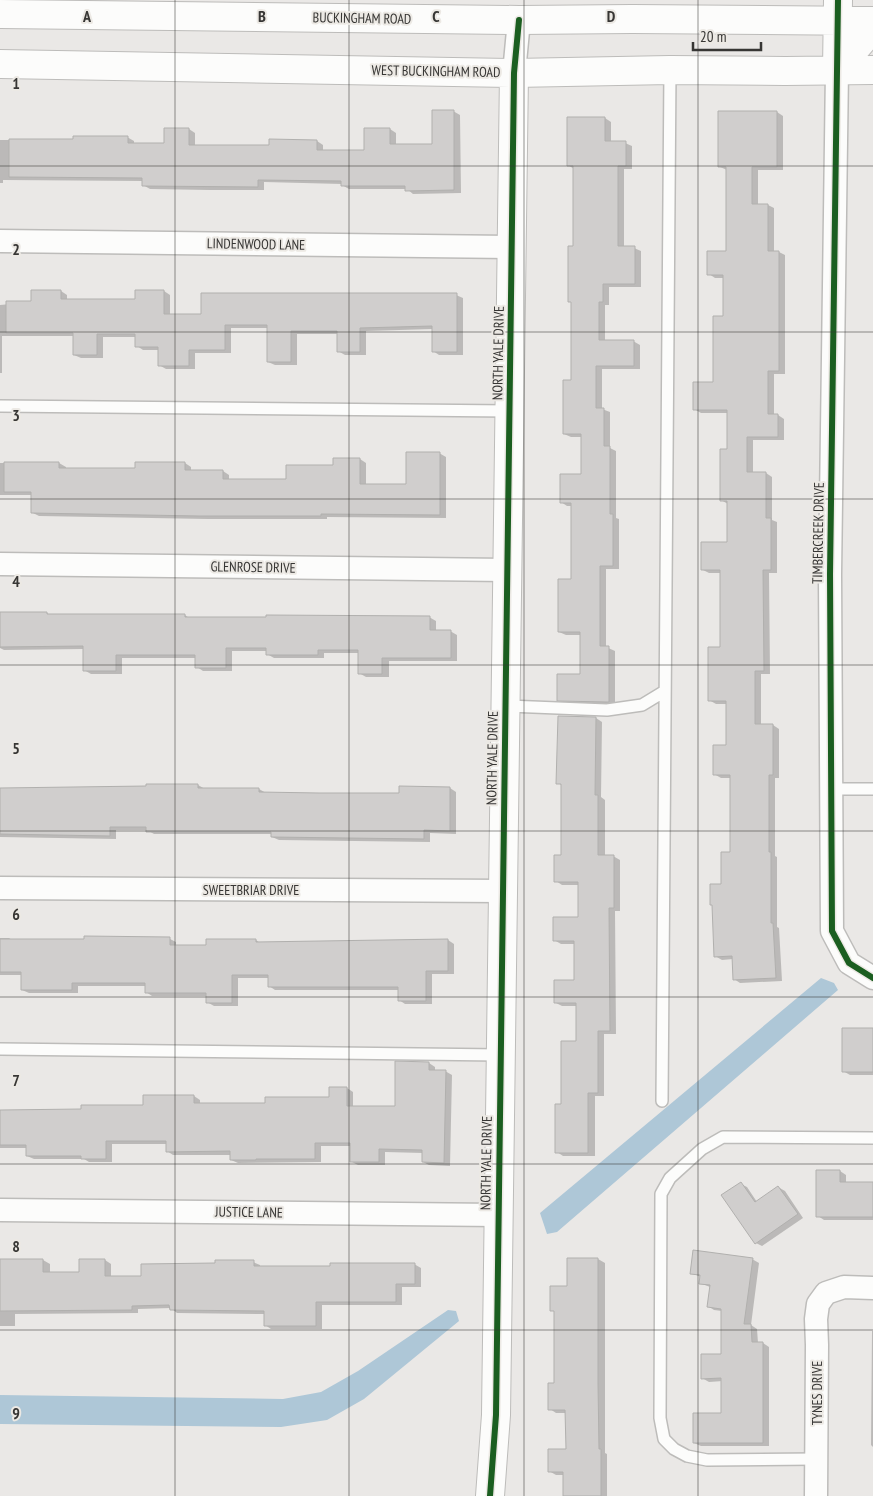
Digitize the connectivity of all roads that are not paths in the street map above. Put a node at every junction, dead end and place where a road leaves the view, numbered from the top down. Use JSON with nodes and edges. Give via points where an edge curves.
{"nodes":[{"id":1,"x":40,"y":7,"type":"edge"},
{"id":2,"x":838,"y":10,"type":"edge"},
{"id":3,"x":0,"y":14,"type":"edge"},
{"id":4,"x":519,"y":20,"type":"junction"},
{"id":5,"x":873,"y":21,"type":"edge"},
{"id":6,"x":873,"y":28,"type":"edge"},
{"id":7,"x":0,"y":64,"type":"edge"},
{"id":8,"x":670,"y":70,"type":"junction"},
{"id":9,"x":837,"y":70,"type":"junction"},
{"id":10,"x":873,"y":70,"type":"edge"},
{"id":11,"x":514,"y":73,"type":"junction"},
{"id":12,"x":0,"y":242,"type":"edge"},
{"id":13,"x":512,"y":247,"type":"junction"},
{"id":14,"x":0,"y":406,"type":"edge"},
{"id":15,"x":509,"y":411,"type":"junction"},
{"id":16,"x":0,"y":564,"type":"edge"},
{"id":17,"x":507,"y":570,"type":"junction"},
{"id":18,"x":665,"y":691,"type":"junction"},
{"id":19,"x":505,"y":706,"type":"junction"},
{"id":20,"x":831,"y":789,"type":"junction"},
{"id":21,"x":873,"y":789,"type":"edge"},
{"id":22,"x":0,"y":888,"type":"edge"},
{"id":23,"x":503,"y":891,"type":"junction"},
{"id":24,"x":873,"y":978,"type":"edge"},
{"id":25,"x":0,"y":1049,"type":"edge"},
{"id":26,"x":500,"y":1055,"type":"junction"},
{"id":27,"x":662,"y":1101,"type":"dead end"},
{"id":28,"x":873,"y":1138,"type":"edge"},
{"id":29,"x":0,"y":1210,"type":"edge"},
{"id":30,"x":498,"y":1215,"type":"junction"},
{"id":31,"x":873,"y":1288,"type":"edge"},
{"id":32,"x":816,"y":1459,"type":"junction"},
{"id":33,"x":490,"y":1496,"type":"edge"},
{"id":34,"x":816,"y":1496,"type":"edge"}],
"edges":[{"from":1,"to":3,"type":"main road","name":"BUCKINGHAM ROAD"},
{"from":1,"to":4,"type":"main road","name":"BUCKINGHAM ROAD"},
{"from":2,"to":4,"type":"main road","name":"BUCKINGHAM ROAD","via":[[642,19]]},
{"from":2,"to":5,"type":"main road","name":"BUCKINGHAM ROAD"},
{"from":2,"to":9,"type":"main road"},
{"from":4,"to":11,"type":"street","name":"NORTH YALE DRIVE"},
{"from":6,"to":9,"type":"main road"},
{"from":7,"to":11,"type":"main road","name":"WEST BUCKINGHAM ROAD"},
{"from":8,"to":9,"type":"main road","name":"WEST BUCKINGHAM ROAD"},
{"from":8,"to":11,"type":"main road","name":"WEST BUCKINGHAM ROAD"},
{"from":8,"to":18,"type":"lane"},
{"from":9,"to":10,"type":"main road","name":"WEST BUCKINGHAM ROAD"},
{"from":9,"to":20,"type":"street","name":"TIMBERCREEK DRIVE","via":[[830,574]]},
{"from":11,"to":13,"type":"main road","name":"NORTH YALE DRIVE"},
{"from":12,"to":13,"type":"street","name":"LINDENWOOD LANE"},
{"from":13,"to":15,"type":"main road","name":"NORTH YALE DRIVE"},
{"from":14,"to":15,"type":"lane"},
{"from":15,"to":17,"type":"main road","name":"NORTH YALE DRIVE"},
{"from":16,"to":17,"type":"street","name":"GLENROSE DRIVE"},
{"from":17,"to":19,"type":"main road","name":"NORTH YALE DRIVE"},
{"from":18,"to":19,"type":"lane","via":[[642,706],[607,710]]},
{"from":18,"to":27,"type":"lane"},
{"from":19,"to":23,"type":"main road","name":"NORTH YALE DRIVE"},
{"from":20,"to":21,"type":"lane"},
{"from":20,"to":24,"type":"street","name":"TIMBERCREEK DRIVE","via":[[832,931],[850,963]]},
{"from":22,"to":23,"type":"street","name":"SWEETBRIAR DRIVE"},
{"from":23,"to":26,"type":"main road","name":"NORTH YALE DRIVE"},
{"from":25,"to":26,"type":"lane"},
{"from":26,"to":30,"type":"main road","name":"NORTH YALE DRIVE"},
{"from":28,"to":32,"type":"lane","via":[[723,1136],[702,1149],[670,1178],[661,1194],[660,1418],[664,1439],[687,1456],[707,1460]]},
{"from":29,"to":30,"type":"street","name":"JUSTICE LANE"},
{"from":30,"to":33,"type":"main road","name":"NORTH YALE DRIVE","via":[[496,1415]]},
{"from":31,"to":32,"type":"street","name":"TYNES DRIVE","via":[[844,1287],[826,1293],[818,1304]]},
{"from":32,"to":34,"type":"street","name":"TYNES DRIVE"}]}
